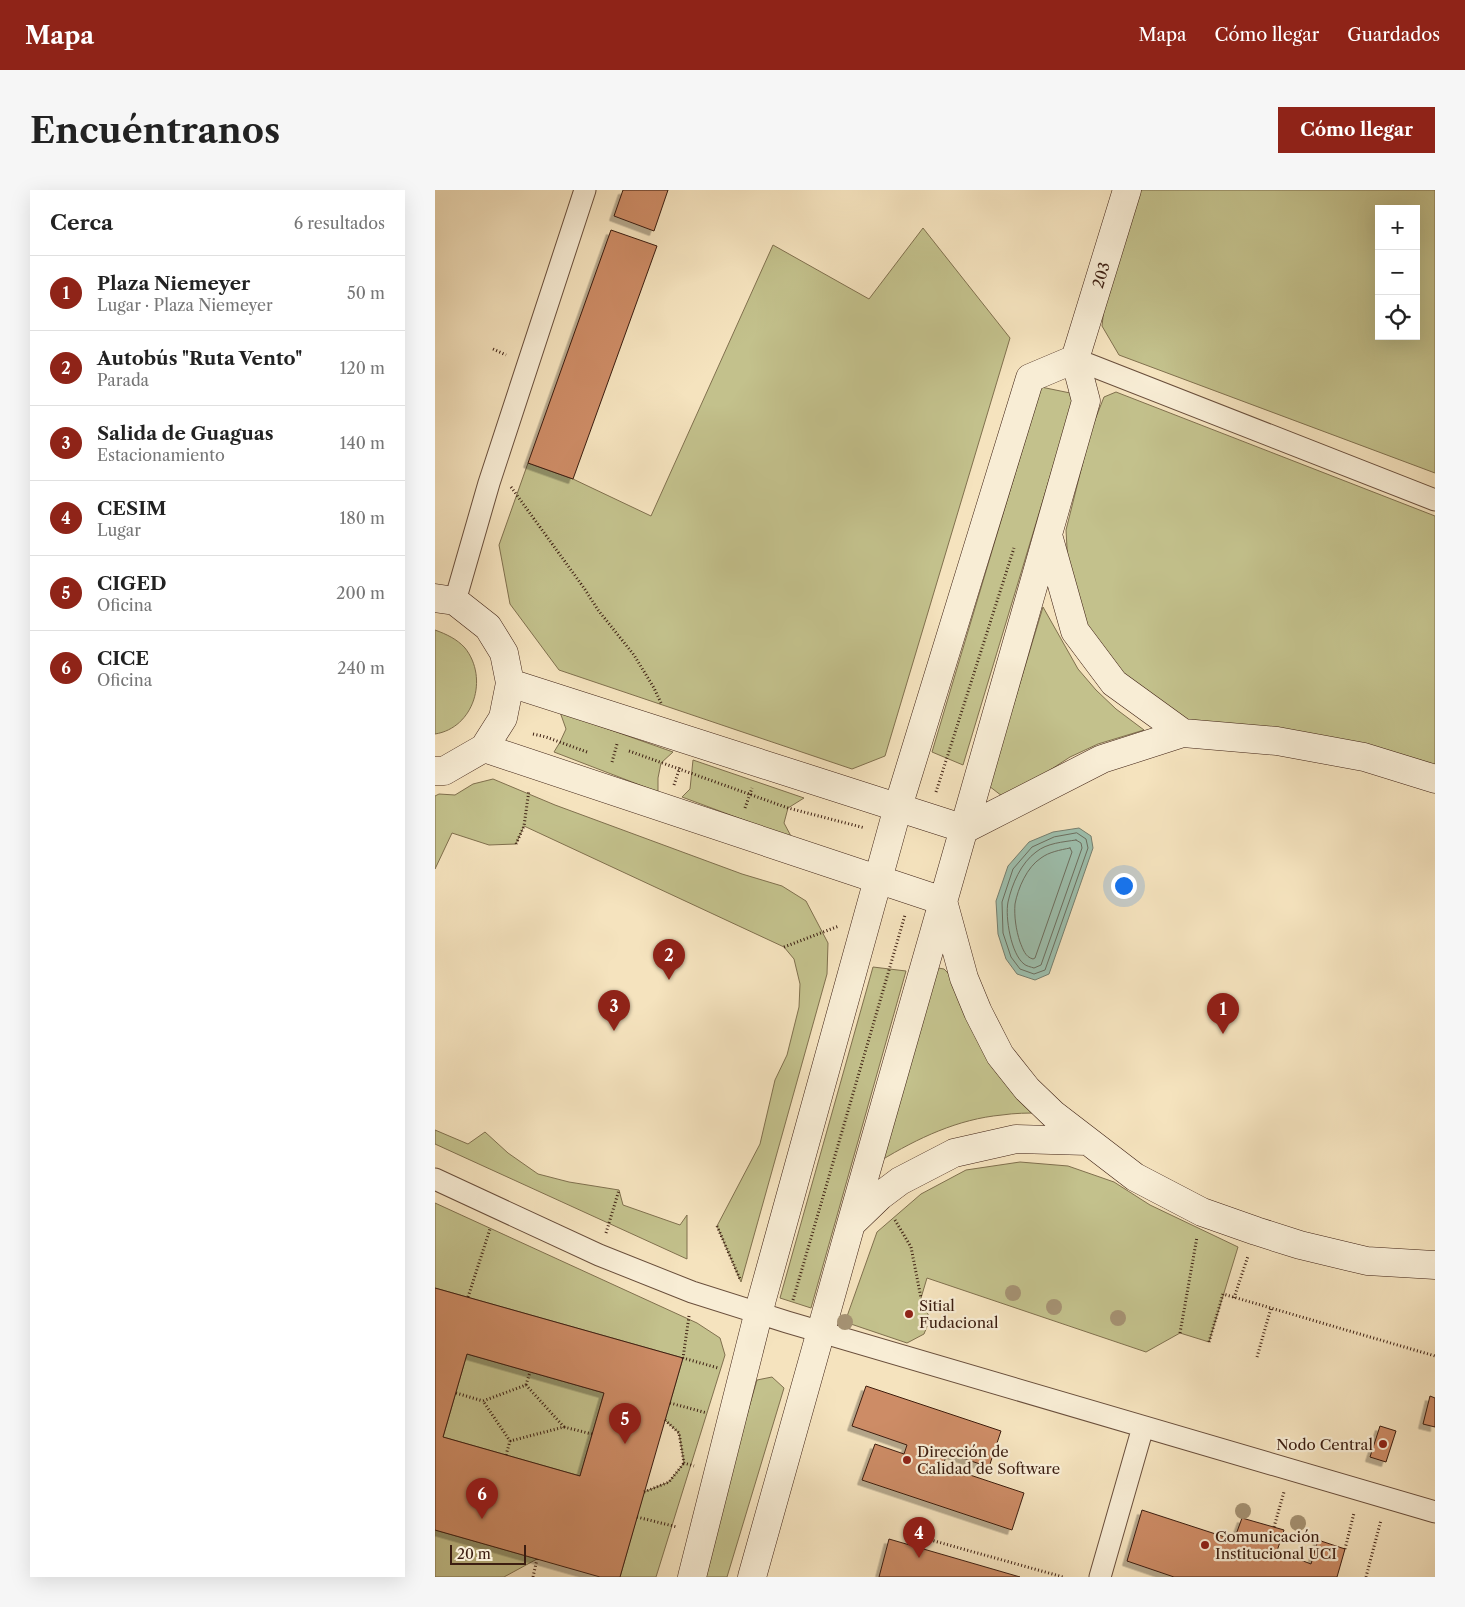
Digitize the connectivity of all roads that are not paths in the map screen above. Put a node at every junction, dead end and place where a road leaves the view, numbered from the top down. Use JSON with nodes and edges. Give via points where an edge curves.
{"nodes":[{"id":1,"x":585,"y":190,"type":"edge"},
{"id":2,"x":1127,"y":190,"type":"edge"},
{"id":3,"x":1075,"y":359,"type":"junction"},
{"id":4,"x":1435,"y":500,"type":"edge"},
{"id":5,"x":1048,"y":535,"type":"junction"},
{"id":6,"x":445,"y":599,"type":"edge"},
{"id":7,"x":510,"y":683,"type":"junction"},
{"id":8,"x":1183,"y":734,"type":"junction"},
{"id":9,"x":484,"y":748,"type":"junction"},
{"id":10,"x":435,"y":771,"type":"edge"},
{"id":11,"x":1435,"y":779,"type":"edge"},
{"id":12,"x":898,"y":807,"type":"junction"},
{"id":13,"x":965,"y":829,"type":"junction"},
{"id":14,"x":878,"y":879,"type":"junction"},
{"id":15,"x":943,"y":901,"type":"junction"},
{"id":16,"x":1087,"y":1141,"type":"junction"},
{"id":17,"x":435,"y":1179,"type":"edge"},
{"id":18,"x":851,"y":1224,"type":"junction"},
{"id":19,"x":1435,"y":1265,"type":"edge"},
{"id":20,"x":761,"y":1306,"type":"junction"},
{"id":21,"x":821,"y":1332,"type":"junction"},
{"id":22,"x":1143,"y":1427,"type":"junction"},
{"id":23,"x":1435,"y":1512,"type":"edge"},
{"id":24,"x":692,"y":1577,"type":"edge"},
{"id":25,"x":752,"y":1577,"type":"edge"},
{"id":26,"x":1100,"y":1577,"type":"edge"}],
"edges":[{"from":1,"to":6,"type":"street","via":[[495,464]]},
{"from":2,"to":3,"type":"street","name":"203"},
{"from":3,"to":4,"type":"street"},
{"from":3,"to":5,"type":"street","via":[[1086,401]]},
{"from":3,"to":12,"type":"street","via":[[1030,378]]},
{"from":5,"to":8,"type":"street","via":[[1075,630],[1114,683]]},
{"from":5,"to":13,"type":"street"},
{"from":6,"to":7,"type":"street","via":[[488,627],[504,653]]},
{"from":7,"to":9,"type":"street","via":[[503,718]]},
{"from":7,"to":12,"type":"street"},
{"from":8,"to":11,"type":"street","via":[[1277,741],[1365,757]]},
{"from":8,"to":13,"type":"street","via":[[1102,759]]},
{"from":9,"to":10,"type":"street","via":[[444,771]]},
{"from":9,"to":14,"type":"street"},
{"from":12,"to":13,"type":"street"},
{"from":12,"to":14,"type":"street"},
{"from":13,"to":15,"type":"street"},
{"from":14,"to":15,"type":"street"},
{"from":14,"to":20,"type":"street"},
{"from":15,"to":16,"type":"street","via":[[964,978],[1000,1055],[1027,1089]]},
{"from":15,"to":18,"type":"street"},
{"from":16,"to":18,"type":"street","via":[[1016,1139],[954,1152],[899,1181]]},
{"from":16,"to":19,"type":"street","via":[[1135,1177],[1202,1212],[1300,1245],[1367,1261]]},
{"from":17,"to":20,"type":"street","via":[[599,1255],[692,1292]]},
{"from":18,"to":21,"type":"street"},
{"from":20,"to":21,"type":"street","via":[[787,1322]]},
{"from":20,"to":24,"type":"street"},
{"from":21,"to":22,"type":"street"},
{"from":21,"to":25,"type":"street"},
{"from":22,"to":23,"type":"street"},
{"from":22,"to":26,"type":"street"}]}
